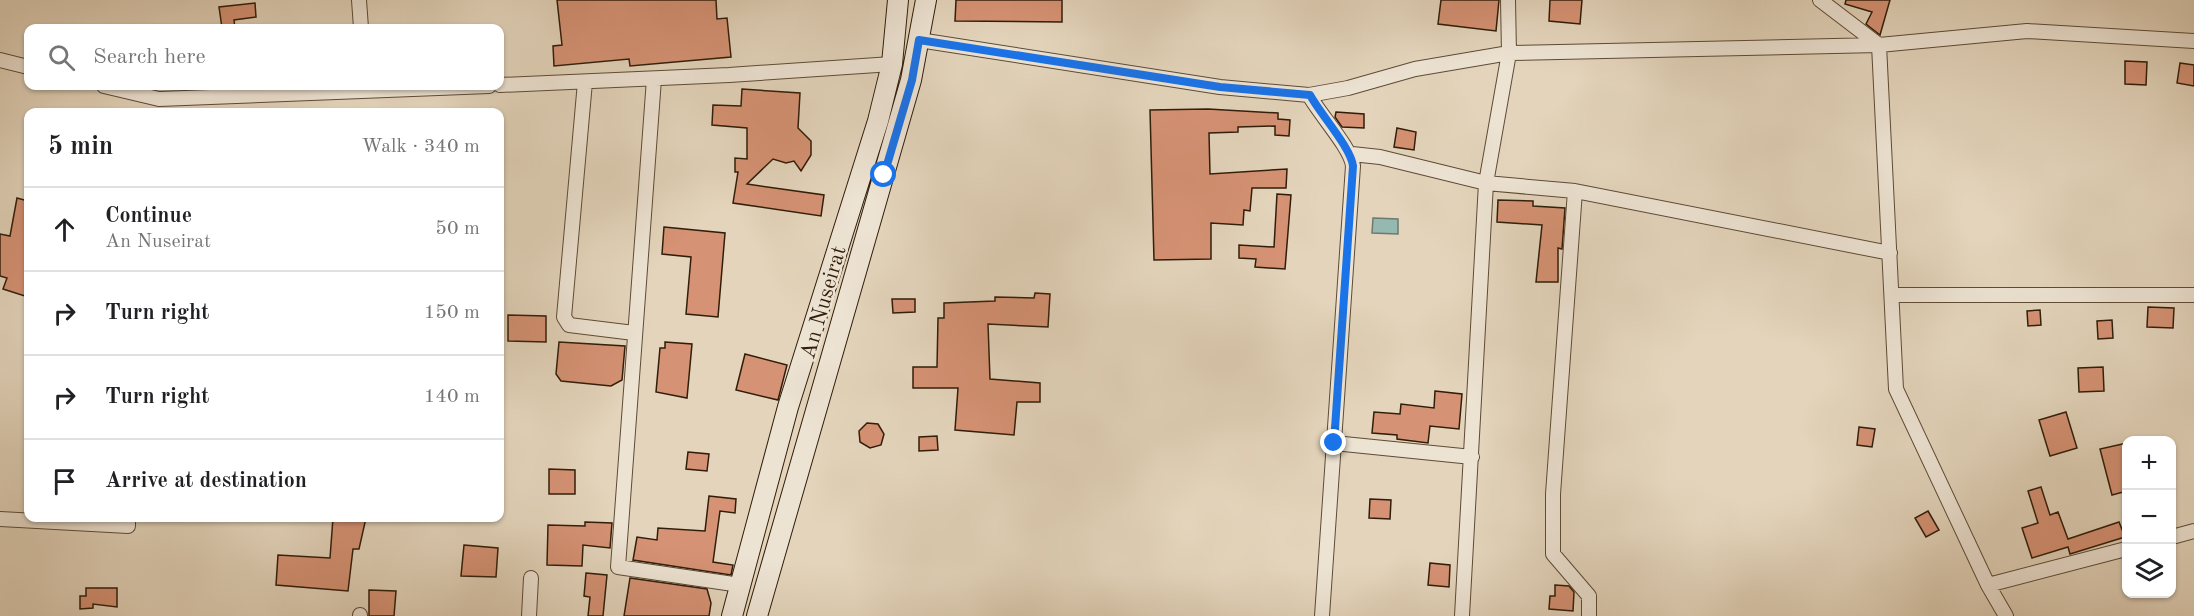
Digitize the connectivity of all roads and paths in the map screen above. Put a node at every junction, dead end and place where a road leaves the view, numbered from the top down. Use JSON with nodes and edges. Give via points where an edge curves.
{"nodes":[{"id":1,"x":359,"y":0,"type":"edge"},
{"id":2,"x":898,"y":0,"type":"edge"},
{"id":3,"x":926,"y":0,"type":"edge"},
{"id":4,"x":1508,"y":0,"type":"edge"},
{"id":5,"x":1820,"y":0,"type":"edge"},
{"id":6,"x":362,"y":24,"type":"edge"},
{"id":7,"x":919,"y":40,"type":"junction"},
{"id":8,"x":2194,"y":41,"type":"edge"},
{"id":9,"x":1879,"y":45,"type":"junction"},
{"id":10,"x":1509,"y":53,"type":"junction"},
{"id":11,"x":0,"y":60,"type":"edge"},
{"id":12,"x":892,"y":64,"type":"junction"},
{"id":13,"x":24,"y":66,"type":"edge"},
{"id":14,"x":654,"y":79,"type":"junction"},
{"id":15,"x":585,"y":81,"type":"junction"},
{"id":16,"x":504,"y":85,"type":"edge"},
{"id":17,"x":115,"y":90,"type":"edge"},
{"id":18,"x":344,"y":90,"type":"edge"},
{"id":19,"x":1310,"y":95,"type":"junction"},
{"id":20,"x":159,"y":106,"type":"edge"},
{"id":21,"x":1352,"y":154,"type":"junction"},
{"id":22,"x":1486,"y":183,"type":"junction"},
{"id":23,"x":1575,"y":191,"type":"junction"},
{"id":24,"x":1890,"y":253,"type":"junction"},
{"id":25,"x":1892,"y":295,"type":"junction"},
{"id":26,"x":2194,"y":295,"type":"edge"},
{"id":27,"x":634,"y":333,"type":"junction"},
{"id":28,"x":1334,"y":443,"type":"junction"},
{"id":29,"x":1472,"y":457,"type":"junction"},
{"id":30,"x":0,"y":519,"type":"edge"},
{"id":31,"x":24,"y":520,"type":"edge"},
{"id":32,"x":55,"y":522,"type":"edge"},
{"id":33,"x":128,"y":522,"type":"edge"},
{"id":34,"x":2194,"y":531,"type":"edge"},
{"id":35,"x":2176,"y":536,"type":"edge"},
{"id":36,"x":2122,"y":550,"type":"edge"},
{"id":37,"x":531,"y":578,"type":"dead end"},
{"id":38,"x":740,"y":585,"type":"junction"},
{"id":39,"x":1988,"y":585,"type":"junction"},
{"id":40,"x":529,"y":616,"type":"edge"},
{"id":41,"x":732,"y":616,"type":"edge"},
{"id":42,"x":757,"y":616,"type":"edge"},
{"id":43,"x":1322,"y":616,"type":"edge"},
{"id":44,"x":1462,"y":616,"type":"edge"},
{"id":45,"x":1588,"y":616,"type":"edge"},
{"id":46,"x":2006,"y":616,"type":"edge"}],
"edges":[{"from":1,"to":6,"type":"street"},
{"from":2,"to":12,"type":"main road","name":"An Nuseirat"},
{"from":3,"to":7,"type":"main road","name":"An Nuseirat"},
{"from":4,"to":10,"type":"street"},
{"from":5,"to":9,"type":"street"},
{"from":7,"to":19,"type":"street","via":[[1220,87]]},
{"from":7,"to":42,"type":"main road","name":"An Nuseirat","via":[[912,80]]},
{"from":8,"to":9,"type":"street","via":[[2027,31]]},
{"from":9,"to":10,"type":"street"},
{"from":9,"to":24,"type":"street"},
{"from":10,"to":19,"type":"street","via":[[1415,69]]},
{"from":10,"to":22,"type":"street"},
{"from":11,"to":13,"type":"street"},
{"from":12,"to":14,"type":"street"},
{"from":12,"to":38,"type":"main road","name":"An Nuseirat","via":[[878,121],[788,407]]},
{"from":14,"to":15,"type":"street"},
{"from":14,"to":27,"type":"street"},
{"from":15,"to":16,"type":"street"},
{"from":15,"to":27,"type":"street","via":[[564,317],[569,325]]},
{"from":17,"to":20,"type":"street"},
{"from":18,"to":20,"type":"street"},
{"from":19,"to":21,"type":"street","via":[[1331,130]]},
{"from":21,"to":22,"type":"street"},
{"from":21,"to":28,"type":"street"},
{"from":22,"to":23,"type":"street"},
{"from":22,"to":29,"type":"street"},
{"from":23,"to":24,"type":"street"},
{"from":23,"to":45,"type":"street","via":[[1553,494],[1553,554],[1589,597]]},
{"from":24,"to":25,"type":"street"},
{"from":25,"to":26,"type":"street"},
{"from":25,"to":39,"type":"street","via":[[1896,389]]},
{"from":27,"to":38,"type":"street","via":[[618,567]]},
{"from":28,"to":29,"type":"street"},
{"from":28,"to":43,"type":"street"},
{"from":29,"to":44,"type":"street"},
{"from":30,"to":31,"type":"street"},
{"from":32,"to":33,"type":"street","via":[[128,526]]},
{"from":34,"to":35,"type":"street"},
{"from":36,"to":39,"type":"street"},
{"from":37,"to":40,"type":"street"},
{"from":38,"to":41,"type":"main road","name":"An Nuseirat"},
{"from":39,"to":46,"type":"street"}]}
